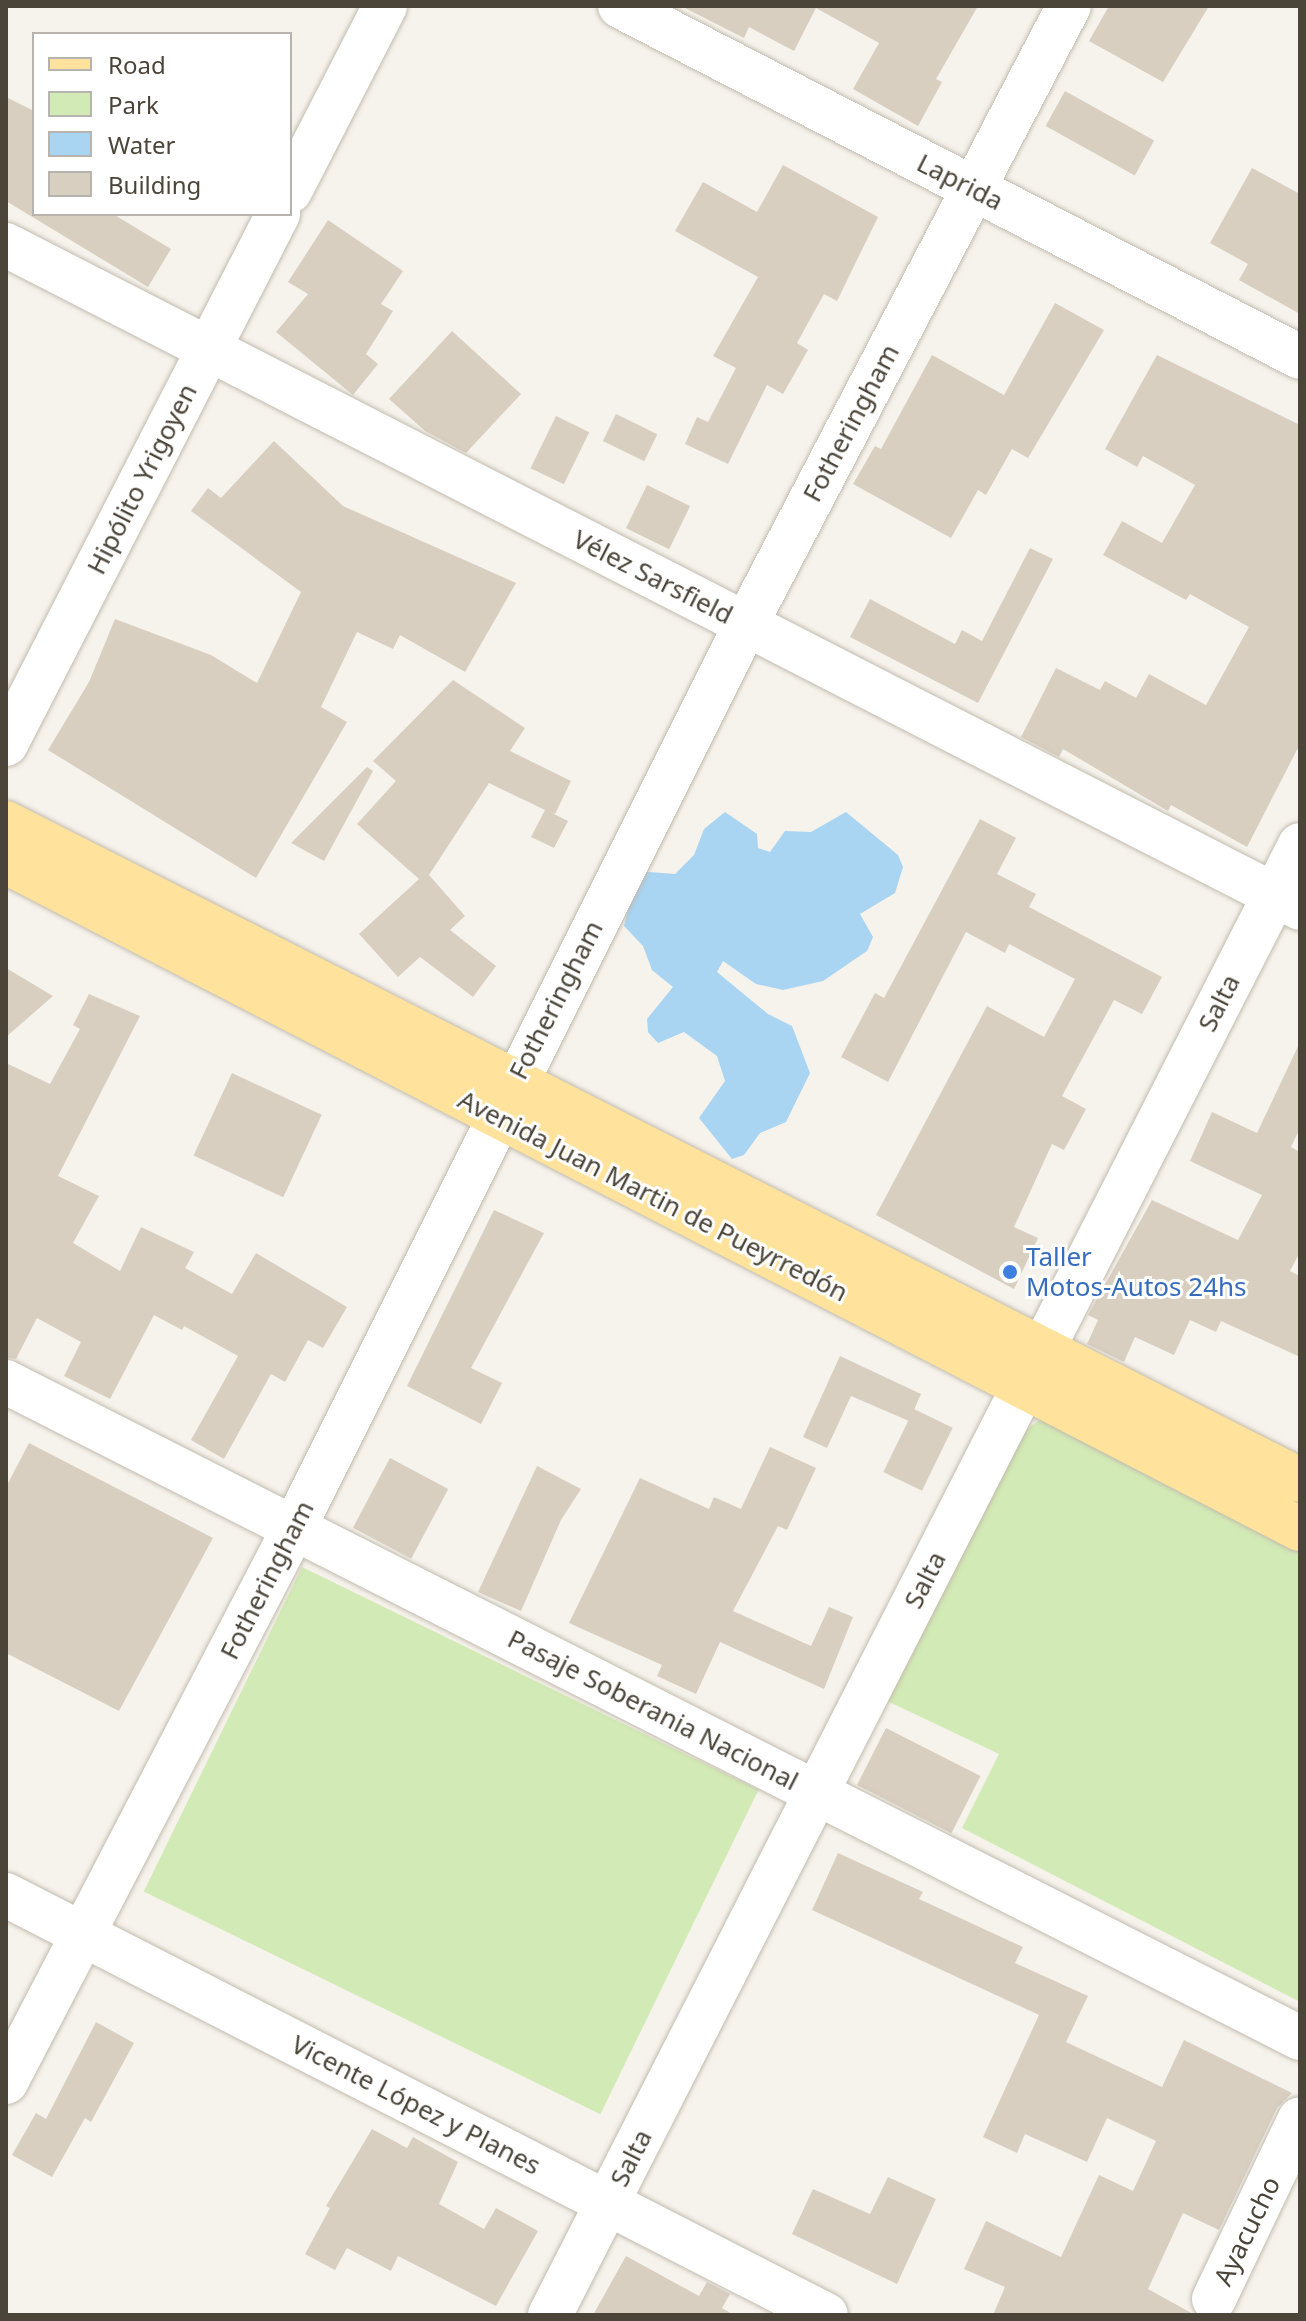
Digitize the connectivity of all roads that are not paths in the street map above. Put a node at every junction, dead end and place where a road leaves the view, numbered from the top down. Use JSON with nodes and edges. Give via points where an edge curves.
{"nodes":[{"id":1,"x":385,"y":6,"type":"edge"},
{"id":2,"x":620,"y":6,"type":"edge"},
{"id":3,"x":1069,"y":6,"type":"edge"},
{"id":4,"x":292,"y":187,"type":"edge"},
{"id":5,"x":974,"y":189,"type":"junction"},
{"id":6,"x":277,"y":216,"type":"edge"},
{"id":7,"x":6,"y":245,"type":"edge"},
{"id":8,"x":209,"y":349,"type":"junction"},
{"id":9,"x":1300,"y":357,"type":"edge"},
{"id":10,"x":746,"y":624,"type":"junction"},
{"id":11,"x":6,"y":744,"type":"edge"},
{"id":12,"x":6,"y":823,"type":"edge"},
{"id":13,"x":1300,"y":845,"type":"edge"},
{"id":14,"x":6,"y":862,"type":"edge"},
{"id":15,"x":1287,"y":902,"type":"edge"},
{"id":16,"x":507,"y":1098,"type":"junction"},
{"id":17,"x":1044,"y":1346,"type":"junction"},
{"id":18,"x":6,"y":1382,"type":"edge"},
{"id":19,"x":1024,"y":1386,"type":"junction"},
{"id":20,"x":1300,"y":1480,"type":"edge"},
{"id":21,"x":294,"y":1528,"type":"junction"},
{"id":22,"x":1300,"y":1529,"type":"edge"},
{"id":23,"x":818,"y":1793,"type":"junction"},
{"id":24,"x":6,"y":1895,"type":"edge"},
{"id":25,"x":82,"y":1934,"type":"junction"},
{"id":26,"x":1300,"y":2038,"type":"edge"},
{"id":27,"x":6,"y":2082,"type":"edge"},
{"id":28,"x":1300,"y":2119,"type":"edge"},
{"id":29,"x":608,"y":2203,"type":"junction"},
{"id":30,"x":1214,"y":2299,"type":"dead end"},
{"id":31,"x":550,"y":2315,"type":"edge"},
{"id":32,"x":826,"y":2315,"type":"edge"}],
"edges":[{"from":1,"to":4,"type":"street"},
{"from":2,"to":5,"type":"street","name":"Laprida"},
{"from":3,"to":5,"type":"street","name":"Fotheringham"},
{"from":5,"to":9,"type":"street","name":"Laprida"},
{"from":5,"to":10,"type":"street","name":"Fotheringham"},
{"from":6,"to":8,"type":"street","name":"Hipólito Yrigoyen"},
{"from":7,"to":8,"type":"street","name":"Vélez Sarsfield"},
{"from":8,"to":10,"type":"street","name":"Vélez Sarsfield"},
{"from":8,"to":11,"type":"street","name":"Hipólito Yrigoyen"},
{"from":10,"to":15,"type":"street","name":"Vélez Sarsfield"},
{"from":10,"to":16,"type":"street","name":"Fotheringham"},
{"from":12,"to":16,"type":"main road","name":"Avenida Juan Martin de Pueyrredón"},
{"from":13,"to":15,"type":"street","name":"Salta"},
{"from":14,"to":16,"type":"main road","name":"Avenida Juan Martin de Pueyrredón"},
{"from":15,"to":17,"type":"street","name":"Salta"},
{"from":16,"to":17,"type":"main road","name":"Avenida Juan Martin de Pueyrredón"},
{"from":16,"to":19,"type":"main road","name":"Avenida Juan Martin de Pueyrredón"},
{"from":16,"to":21,"type":"street","name":"Fotheringham"},
{"from":17,"to":19,"type":"street","name":"Salta"},
{"from":17,"to":20,"type":"main road","name":"Avenida Juan Martin de Pueyrredón"},
{"from":18,"to":21,"type":"street","name":"Pasaje Soberania Nacional"},
{"from":19,"to":22,"type":"main road","name":"Avenida Juan Martin de Pueyrredón"},
{"from":19,"to":23,"type":"street","name":"Salta"},
{"from":21,"to":23,"type":"street","name":"Pasaje Soberania Nacional"},
{"from":21,"to":25,"type":"street","name":"Fotheringham"},
{"from":23,"to":26,"type":"street","name":"Pasaje Soberania Nacional"},
{"from":23,"to":29,"type":"street","name":"Salta"},
{"from":24,"to":25,"type":"street","name":"Vicente López y Planes"},
{"from":25,"to":27,"type":"street","name":"Fotheringham"},
{"from":25,"to":29,"type":"street","name":"Vicente López y Planes"},
{"from":28,"to":30,"type":"street","name":"Ayacucho"},
{"from":29,"to":31,"type":"street","name":"Salta"},
{"from":29,"to":32,"type":"street","name":"Vicente López y Planes"}]}
